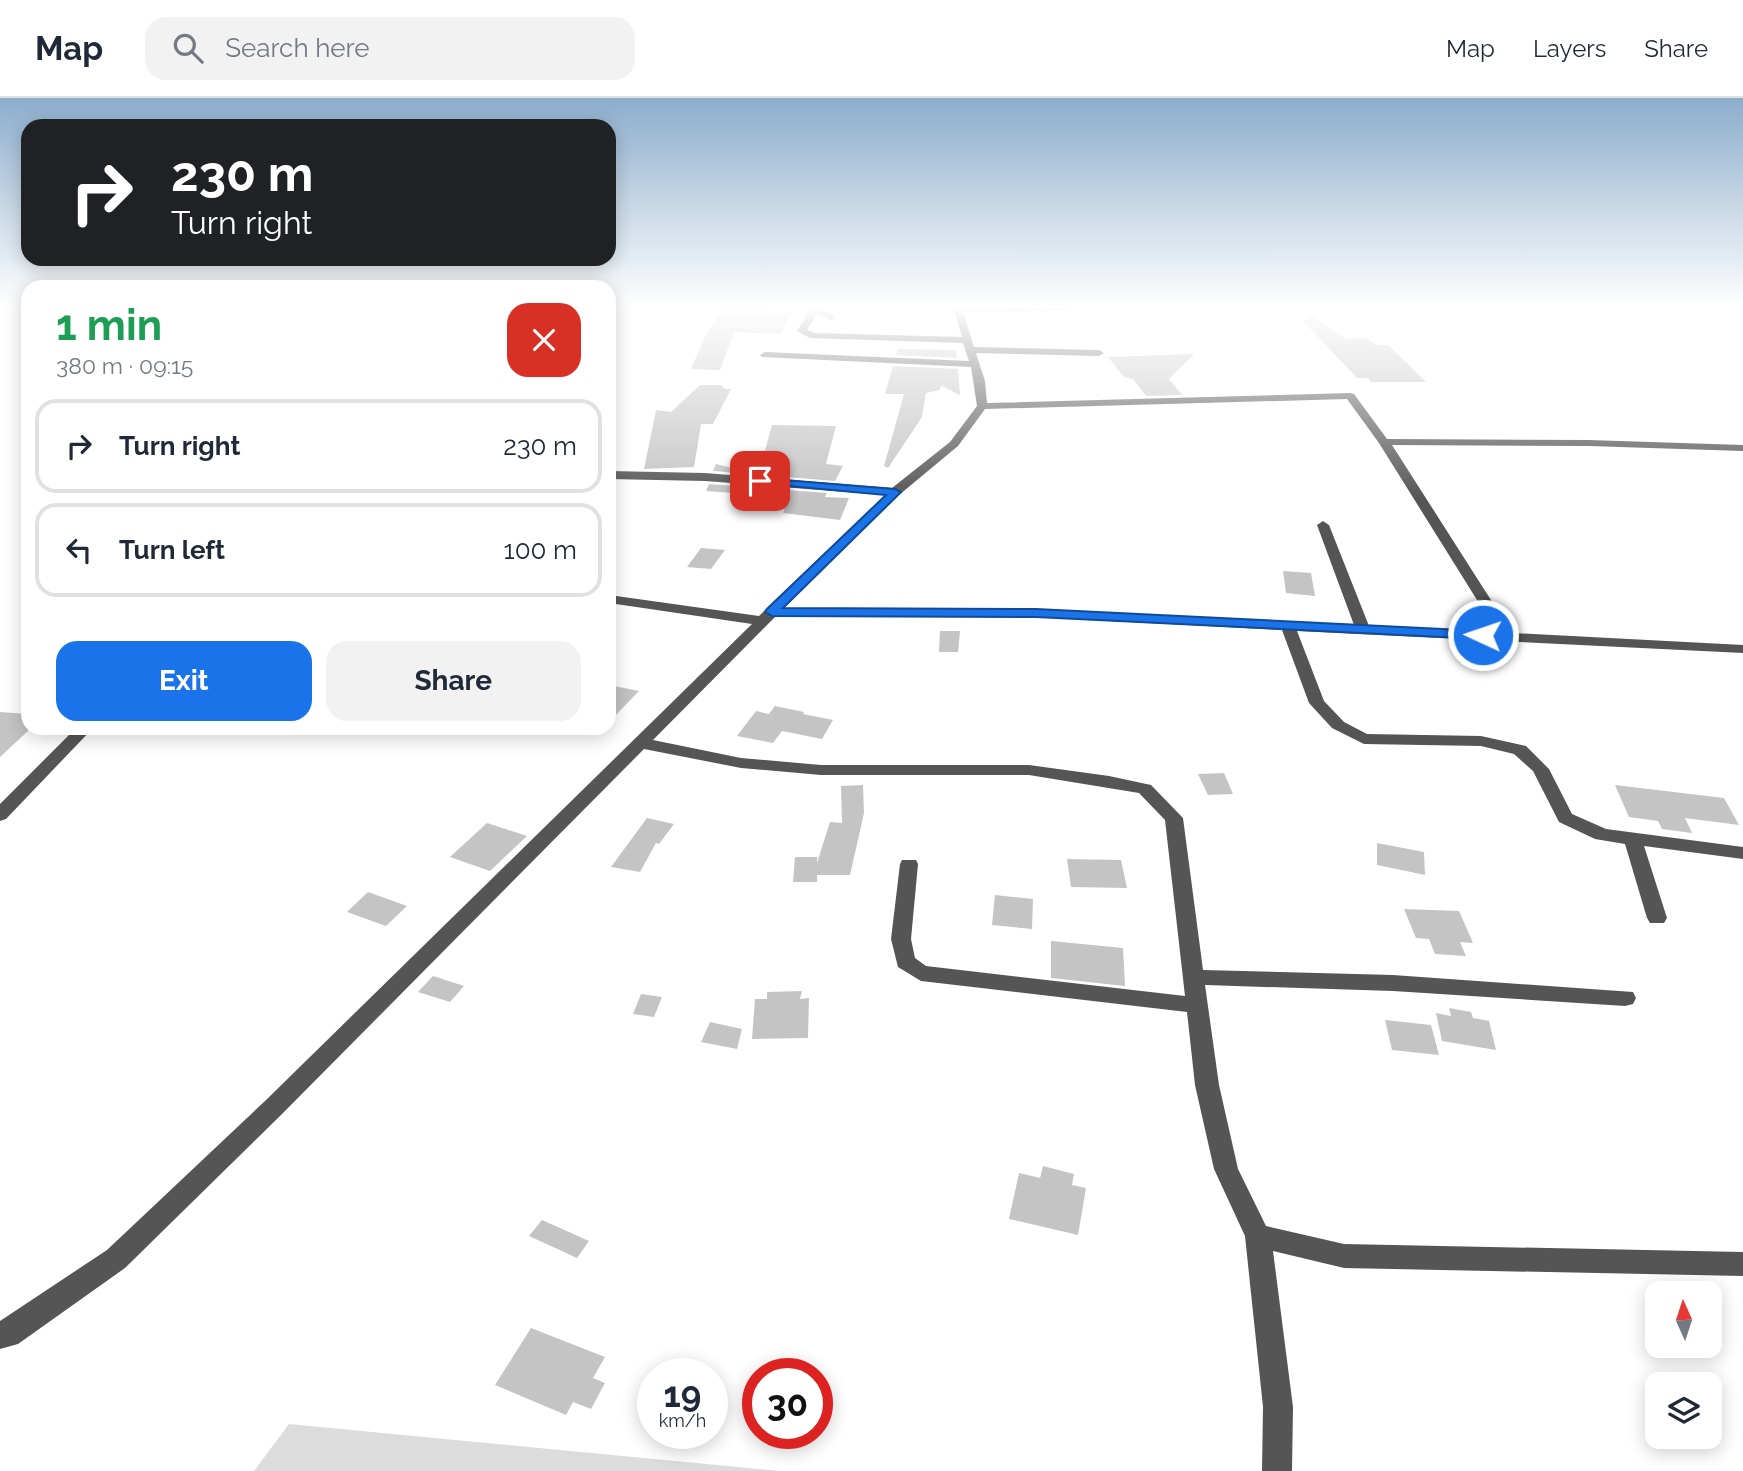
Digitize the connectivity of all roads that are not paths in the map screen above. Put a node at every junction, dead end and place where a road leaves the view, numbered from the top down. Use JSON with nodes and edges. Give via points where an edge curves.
{"nodes":[{"id":1,"x":976,"y":371,"type":"edge"},
{"id":2,"x":982,"y":406,"type":"junction"},
{"id":3,"x":1384,"y":442,"type":"junction"},
{"id":4,"x":1743,"y":447,"type":"edge"},
{"id":5,"x":616,"y":475,"type":"edge"},
{"id":6,"x":895,"y":492,"type":"junction"},
{"id":7,"x":1323,"y":525,"type":"dead end"},
{"id":8,"x":616,"y":600,"type":"edge"},
{"id":9,"x":767,"y":617,"type":"junction"},
{"id":10,"x":1287,"y":624,"type":"junction"},
{"id":11,"x":1363,"y":628,"type":"junction"},
{"id":12,"x":1507,"y":636,"type":"junction"},
{"id":13,"x":1743,"y":649,"type":"edge"},
{"id":14,"x":78,"y":735,"type":"edge"},
{"id":15,"x":641,"y":743,"type":"junction"},
{"id":16,"x":0,"y":815,"type":"edge"},
{"id":17,"x":1632,"y":838,"type":"junction"},
{"id":18,"x":1743,"y":853,"type":"edge"},
{"id":19,"x":909,"y":864,"type":"dead end"},
{"id":20,"x":1657,"y":918,"type":"dead end"},
{"id":21,"x":1192,"y":977,"type":"junction"},
{"id":22,"x":1625,"y":999,"type":"dead end"},
{"id":23,"x":1196,"y":1005,"type":"junction"},
{"id":24,"x":1258,"y":1236,"type":"junction"},
{"id":25,"x":1743,"y":1264,"type":"edge"},
{"id":26,"x":0,"y":1335,"type":"edge"},
{"id":27,"x":1277,"y":1471,"type":"edge"}],
"edges":[{"from":1,"to":2,"type":"street"},
{"from":2,"to":3,"type":"street","via":[[1350,396]]},
{"from":2,"to":6,"type":"street","via":[[954,444]]},
{"from":3,"to":4,"type":"street"},
{"from":3,"to":12,"type":"street"},
{"from":5,"to":6,"type":"street","via":[[705,477]]},
{"from":6,"to":9,"type":"street"},
{"from":7,"to":11,"type":"street"},
{"from":8,"to":9,"type":"street"},
{"from":9,"to":10,"type":"street","via":[[1036,613]]},
{"from":9,"to":15,"type":"street"},
{"from":10,"to":11,"type":"street"},
{"from":10,"to":17,"type":"street","via":[[1317,703],[1338,725],[1364,739],[1481,741],[1520,750],[1540,769],[1565,818],[1602,835]]},
{"from":11,"to":12,"type":"street"},
{"from":12,"to":13,"type":"street"},
{"from":14,"to":16,"type":"street"},
{"from":15,"to":21,"type":"street","via":[[741,763],[821,770],[1029,770],[1145,789],[1174,818]]},
{"from":15,"to":26,"type":"street","via":[[116,1259],[8,1334]]},
{"from":17,"to":18,"type":"street"},
{"from":17,"to":20,"type":"street"},
{"from":19,"to":23,"type":"street","via":[[901,939],[905,962],[921,973]]},
{"from":21,"to":22,"type":"street","via":[[1393,983]]},
{"from":21,"to":23,"type":"street"},
{"from":23,"to":24,"type":"street","via":[[1207,1085],[1226,1169]]},
{"from":24,"to":25,"type":"street","via":[[1344,1256]]},
{"from":24,"to":27,"type":"street","via":[[1278,1407]]}]}
